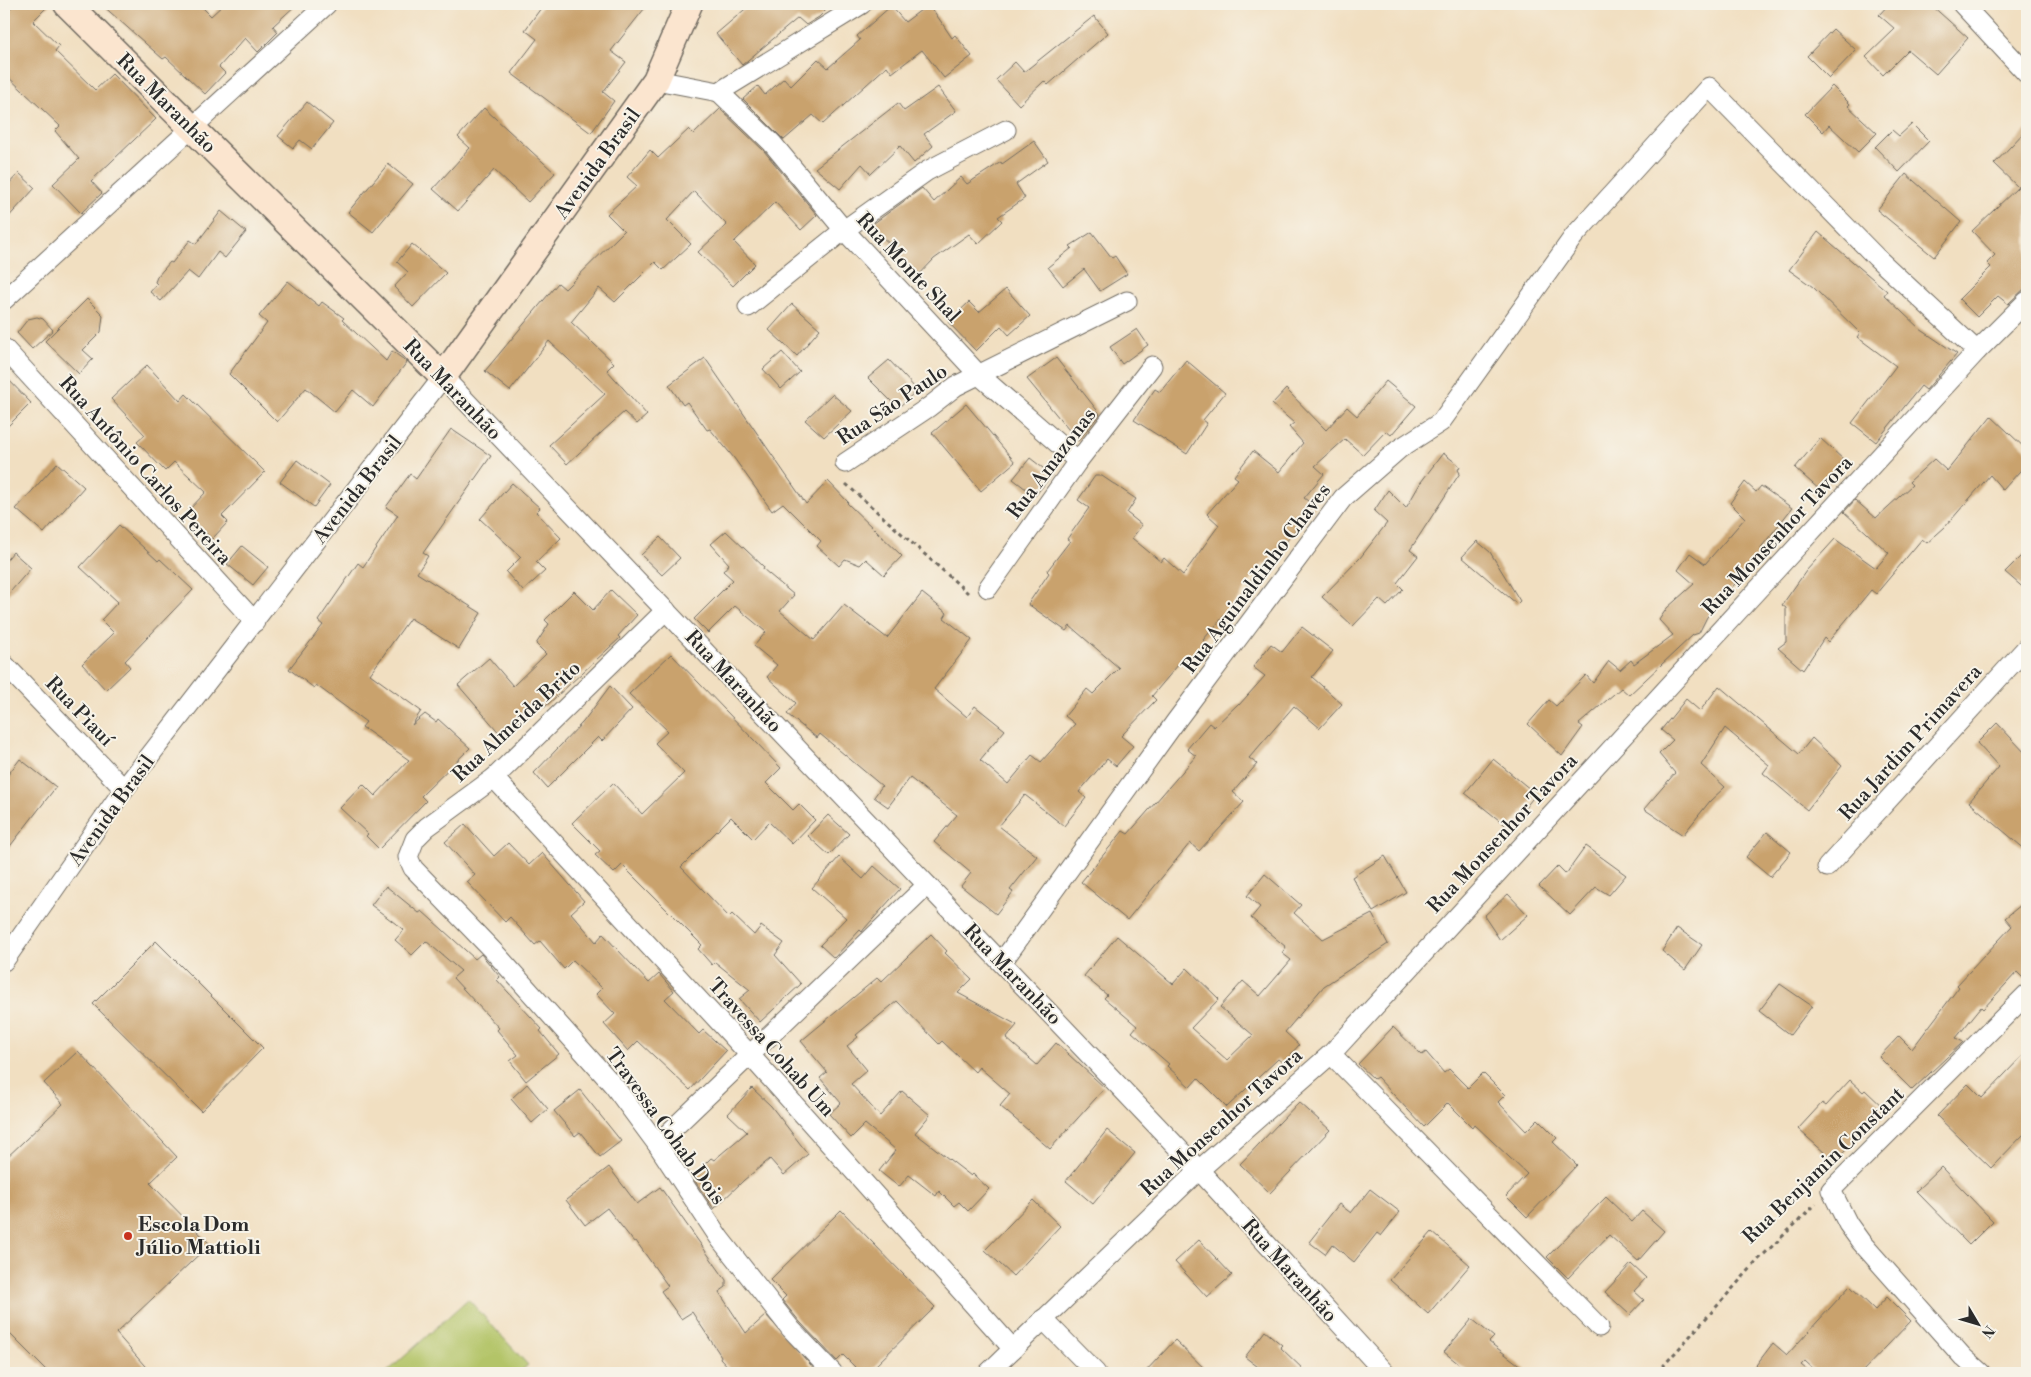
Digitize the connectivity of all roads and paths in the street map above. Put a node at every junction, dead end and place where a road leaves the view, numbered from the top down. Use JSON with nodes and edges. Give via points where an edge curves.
{"nodes":[{"id":1,"x":67,"y":4,"type":"edge"},
{"id":2,"x":326,"y":4,"type":"edge"},
{"id":3,"x":689,"y":4,"type":"edge"},
{"id":4,"x":862,"y":4,"type":"edge"},
{"id":5,"x":1962,"y":4,"type":"edge"},
{"id":6,"x":2027,"y":74,"type":"edge"},
{"id":7,"x":656,"y":80,"type":"junction"},
{"id":8,"x":719,"y":92,"type":"junction"},
{"id":9,"x":193,"y":129,"type":"junction"},
{"id":10,"x":1006,"y":130,"type":"dead end"},
{"id":11,"x":844,"y":230,"type":"junction"},
{"id":12,"x":4,"y":300,"type":"edge"},
{"id":13,"x":1127,"y":301,"type":"dead end"},
{"id":14,"x":2027,"y":301,"type":"edge"},
{"id":15,"x":748,"y":307,"type":"dead end"},
{"id":16,"x":4,"y":348,"type":"edge"},
{"id":17,"x":1977,"y":351,"type":"junction"},
{"id":18,"x":1152,"y":366,"type":"dead end"},
{"id":19,"x":978,"y":374,"type":"junction"},
{"id":20,"x":443,"y":377,"type":"junction"},
{"id":21,"x":1078,"y":461,"type":"junction"},
{"id":22,"x":845,"y":463,"type":"joint"},
{"id":23,"x":988,"y":588,"type":"joint"},
{"id":24,"x":666,"y":610,"type":"junction"},
{"id":25,"x":255,"y":622,"type":"junction"},
{"id":26,"x":2027,"y":647,"type":"edge"},
{"id":27,"x":4,"y":664,"type":"edge"},
{"id":28,"x":494,"y":778,"type":"junction"},
{"id":29,"x":124,"y":789,"type":"junction"},
{"id":30,"x":1827,"y":866,"type":"dead end"},
{"id":31,"x":413,"y":868,"type":"joint"},
{"id":32,"x":927,"y":885,"type":"junction"},
{"id":33,"x":4,"y":960,"type":"edge"},
{"id":34,"x":1002,"y":962,"type":"junction"},
{"id":35,"x":2027,"y":994,"type":"edge"},
{"id":36,"x":749,"y":1054,"type":"junction"},
{"id":37,"x":1330,"y":1054,"type":"junction"},
{"id":38,"x":657,"y":1144,"type":"junction"},
{"id":39,"x":1199,"y":1170,"type":"junction"},
{"id":40,"x":1831,"y":1190,"type":"junction"},
{"id":41,"x":1043,"y":1319,"type":"junction"},
{"id":42,"x":1599,"y":1326,"type":"dead end"},
{"id":43,"x":1012,"y":1349,"type":"junction"},
{"id":44,"x":833,"y":1373,"type":"edge"},
{"id":45,"x":988,"y":1373,"type":"edge"},
{"id":46,"x":1096,"y":1373,"type":"edge"},
{"id":47,"x":1385,"y":1373,"type":"edge"},
{"id":48,"x":1657,"y":1373,"type":"edge"},
{"id":49,"x":1981,"y":1373,"type":"edge"}],
"edges":[{"from":1,"to":9,"type":"street","name":"Rua Maranhão"},
{"from":2,"to":9,"type":"street"},
{"from":3,"to":7,"type":"street","name":"Avenida Brasil"},
{"from":4,"to":8,"type":"street"},
{"from":5,"to":6,"type":"street"},
{"from":7,"to":8,"type":"street"},
{"from":7,"to":20,"type":"street","name":"Avenida Brasil"},
{"from":8,"to":11,"type":"street","name":"Rua Monte Shal","via":[[772,143]]},
{"from":9,"to":12,"type":"street"},
{"from":9,"to":20,"type":"street","name":"Rua Maranhão"},
{"from":10,"to":11,"type":"street","via":[[927,171]]},
{"from":11,"to":15,"type":"street"},
{"from":11,"to":19,"type":"street","name":"Rua Monte Shal"},
{"from":13,"to":19,"type":"street","name":"Rua São Paulo"},
{"from":14,"to":17,"type":"street","name":"Rua Monsenhor Tavora"},
{"from":16,"to":25,"type":"street","name":"Rua Antônio Carlos Pereira"},
{"from":17,"to":34,"type":"street","name":"Rua Aguinaldinho Chaves","via":[[1876,257],[1709,87],[1574,236],[1441,422],[1399,449],[1343,498]]},
{"from":17,"to":37,"type":"street","name":"Rua Monsenhor Tavora"},
{"from":18,"to":21,"type":"street","name":"Rua Amazonas"},
{"from":19,"to":21,"type":"street","name":"Rua Monte Shal"},
{"from":19,"to":22,"type":"street","name":"Rua São Paulo"},
{"from":20,"to":24,"type":"street","name":"Rua Maranhão"},
{"from":20,"to":25,"type":"street","name":"Avenida Brasil"},
{"from":21,"to":23,"type":"street","name":"Rua Amazonas"},
{"from":22,"to":23,"type":"path","name":"Rua São Paulo","via":[[839,474],[848,487],[966,592],[974,596]]},
{"from":24,"to":28,"type":"street","name":"Rua Almeida Brito"},
{"from":24,"to":32,"type":"street","name":"Rua Maranhão"},
{"from":25,"to":29,"type":"street","name":"Avenida Brasil"},
{"from":26,"to":30,"type":"street","name":"Rua Jardim Primavera"},
{"from":27,"to":29,"type":"street","name":"Rua Piauí"},
{"from":28,"to":31,"type":"street","name":"Rua Almeida Brito","via":[[415,838],[408,857]]},
{"from":28,"to":36,"type":"street","name":"Travessa Cohab Um"},
{"from":29,"to":33,"type":"street","name":"Avenida Brasil"},
{"from":31,"to":38,"type":"street","name":"Travessa Cohab Dois","via":[[497,955],[614,1086]]},
{"from":32,"to":34,"type":"street","name":"Rua Maranhão"},
{"from":32,"to":36,"type":"street"},
{"from":34,"to":39,"type":"street","name":"Rua Maranhão"},
{"from":35,"to":40,"type":"street","name":"Rua Benjamin Constant"},
{"from":36,"to":38,"type":"street"},
{"from":36,"to":43,"type":"street","name":"Travessa Cohab Um"},
{"from":37,"to":39,"type":"street","name":"Rua Monsenhor Tavora"},
{"from":37,"to":42,"type":"street"},
{"from":38,"to":44,"type":"street","name":"Travessa Cohab Dois","via":[[720,1240],[791,1329]]},
{"from":39,"to":41,"type":"street","name":"Rua Monsenhor Tavora"},
{"from":39,"to":47,"type":"street","name":"Rua Maranhão"},
{"from":40,"to":48,"type":"path","name":"Rua Benjamin Constant","via":[[1759,1259]]},
{"from":40,"to":49,"type":"street","via":[[1848,1224],[1862,1242],[1963,1357]]},
{"from":41,"to":43,"type":"street","name":"Rua Monsenhor Tavora"},
{"from":41,"to":46,"type":"street"},
{"from":43,"to":45,"type":"street","name":"Rua Monsenhor Tavora"}]}
